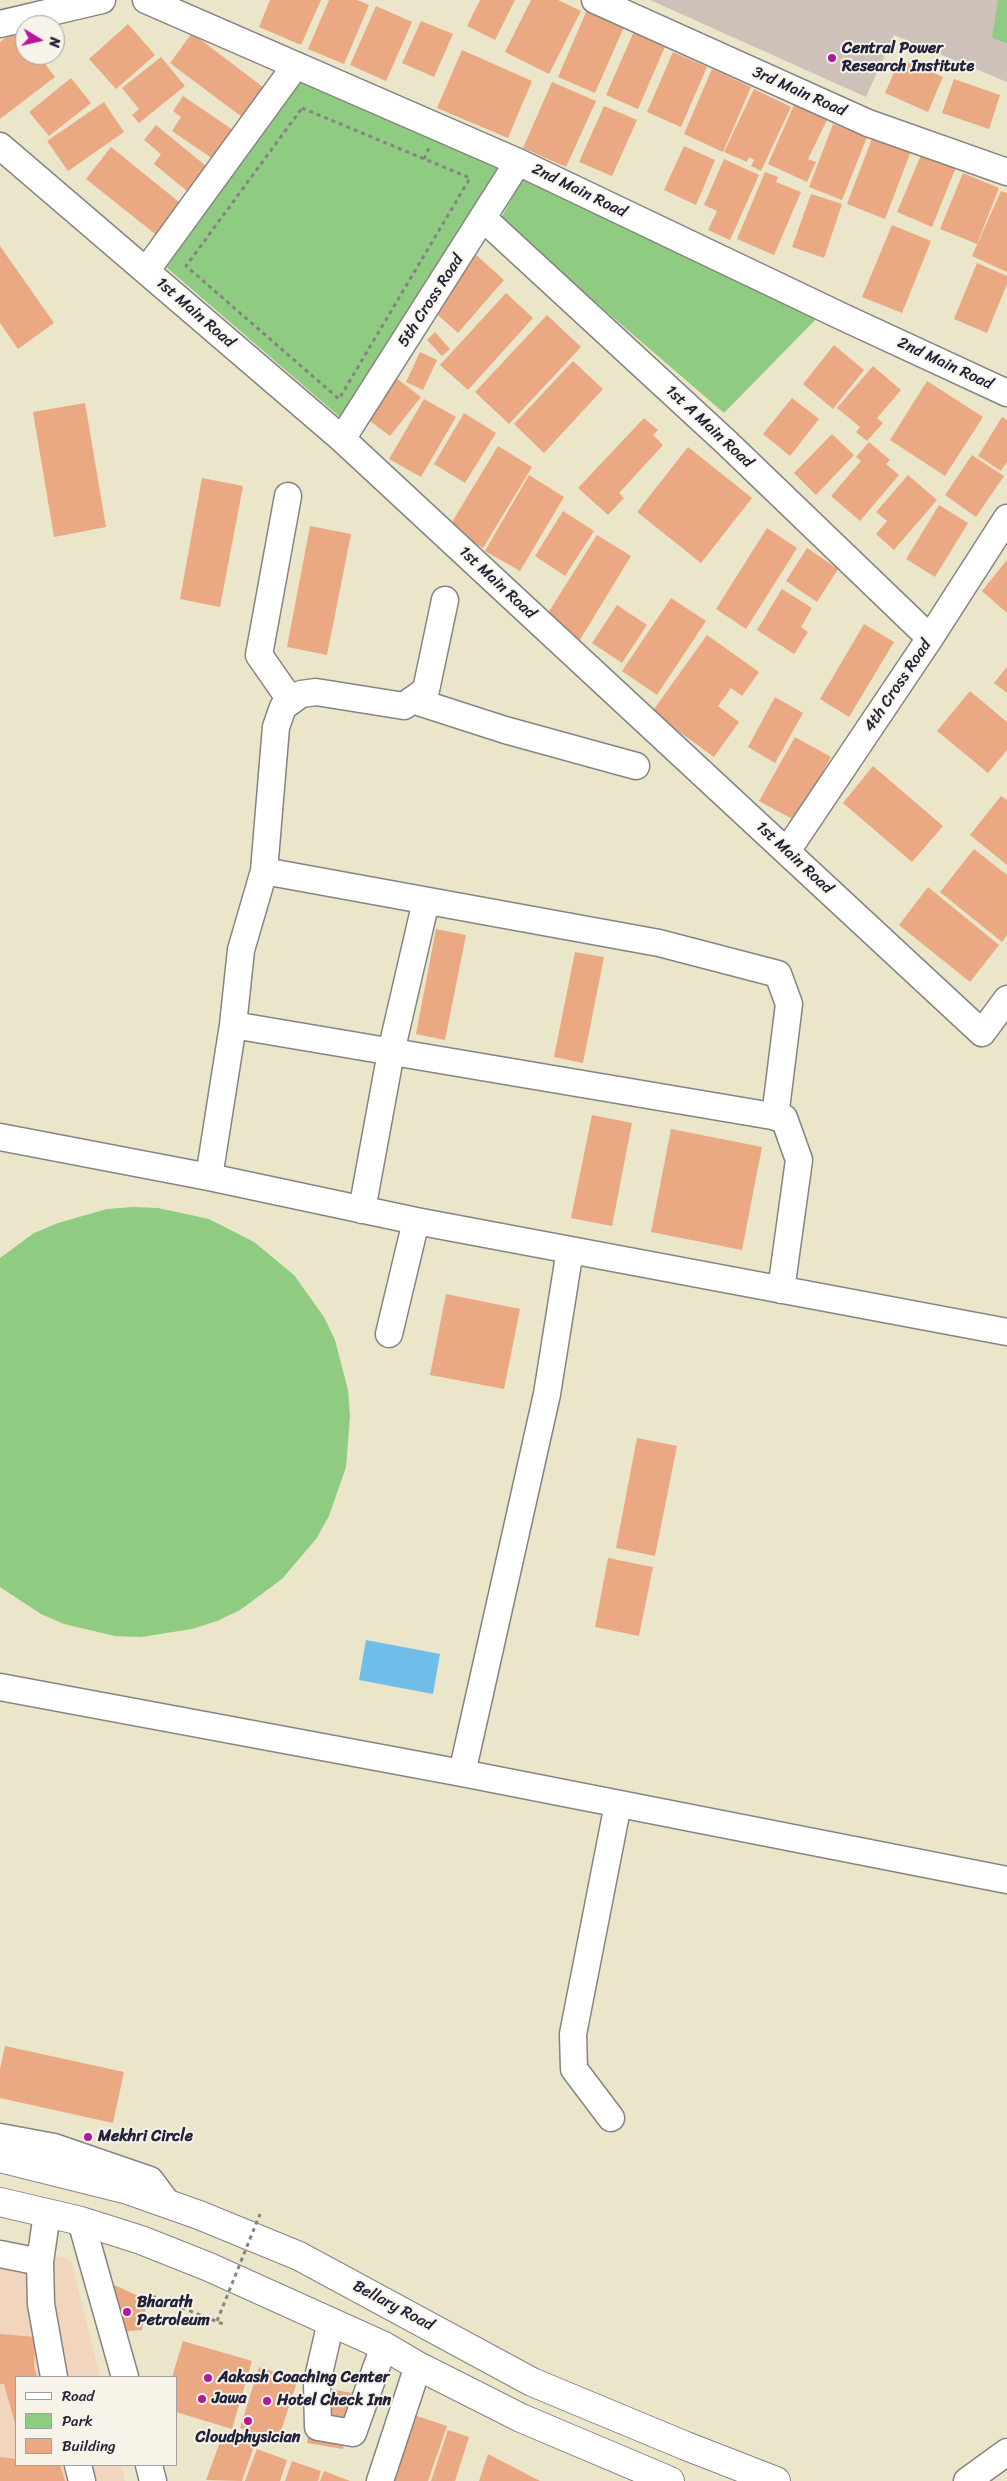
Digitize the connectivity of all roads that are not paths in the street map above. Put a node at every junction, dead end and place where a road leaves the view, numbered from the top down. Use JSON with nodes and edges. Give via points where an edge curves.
{"nodes":[{"id":1,"x":102,"y":0,"type":"edge"},
{"id":2,"x":146,"y":0,"type":"edge"},
{"id":3,"x":595,"y":0,"type":"edge"},
{"id":4,"x":0,"y":24,"type":"edge"},
{"id":5,"x":296,"y":65,"type":"junction"},
{"id":6,"x":0,"y":146,"type":"edge"},
{"id":7,"x":518,"y":162,"type":"junction"},
{"id":8,"x":1007,"y":172,"type":"edge"},
{"id":9,"x":484,"y":219,"type":"junction"},
{"id":10,"x":146,"y":271,"type":"junction"},
{"id":11,"x":1007,"y":393,"type":"edge"},
{"id":12,"x":342,"y":439,"type":"junction"},
{"id":13,"x":288,"y":496,"type":"dead end"},
{"id":14,"x":1007,"y":518,"type":"edge"},
{"id":15,"x":445,"y":600,"type":"dead end"},
{"id":16,"x":930,"y":638,"type":"junction"},
{"id":17,"x":412,"y":700,"type":"junction"},
{"id":18,"x":291,"y":701,"type":"junction"},
{"id":19,"x":636,"y":766,"type":"dead end"},
{"id":20,"x":787,"y":852,"type":"junction"},
{"id":21,"x":264,"y":872,"type":"junction"},
{"id":22,"x":426,"y":901,"type":"junction"},
{"id":23,"x":1007,"y":999,"type":"edge"},
{"id":24,"x":233,"y":1025,"type":"junction"},
{"id":25,"x":391,"y":1052,"type":"junction"},
{"id":26,"x":775,"y":1117,"type":"junction"},
{"id":27,"x":0,"y":1137,"type":"edge"},
{"id":28,"x":209,"y":1177,"type":"junction"},
{"id":29,"x":362,"y":1210,"type":"junction"},
{"id":30,"x":416,"y":1221,"type":"junction"},
{"id":31,"x":570,"y":1250,"type":"junction"},
{"id":32,"x":781,"y":1290,"type":"junction"},
{"id":33,"x":1007,"y":1332,"type":"edge"},
{"id":34,"x":389,"y":1334,"type":"dead end"},
{"id":35,"x":0,"y":1687,"type":"edge"},
{"id":36,"x":462,"y":1773,"type":"junction"},
{"id":37,"x":618,"y":1804,"type":"junction"},
{"id":38,"x":1007,"y":1880,"type":"edge"},
{"id":39,"x":612,"y":2118,"type":"dead end"},
{"id":40,"x":0,"y":2137,"type":"edge"},
{"id":41,"x":0,"y":2158,"type":"edge"},
{"id":42,"x":0,"y":2202,"type":"edge"},
{"id":43,"x":168,"y":2204,"type":"junction"},
{"id":44,"x":47,"y":2213,"type":"junction"},
{"id":45,"x":81,"y":2221,"type":"junction"},
{"id":46,"x":0,"y":2254,"type":"edge"},
{"id":47,"x":40,"y":2262,"type":"junction"},
{"id":48,"x":331,"y":2322,"type":"junction"},
{"id":49,"x":384,"y":2346,"type":"junction"},
{"id":50,"x":418,"y":2366,"type":"junction"},
{"id":51,"x":54,"y":2376,"type":"edge"},
{"id":52,"x":124,"y":2376,"type":"edge"},
{"id":53,"x":1007,"y":2452,"type":"edge"},
{"id":54,"x":78,"y":2466,"type":"edge"},
{"id":55,"x":149,"y":2466,"type":"edge"},
{"id":56,"x":639,"y":2475,"type":"edge"},
{"id":57,"x":82,"y":2481,"type":"edge"},
{"id":58,"x":153,"y":2481,"type":"edge"},
{"id":59,"x":380,"y":2481,"type":"edge"},
{"id":60,"x":670,"y":2481,"type":"edge"},
{"id":61,"x":776,"y":2481,"type":"edge"},
{"id":62,"x":967,"y":2481,"type":"edge"}],
"edges":[{"from":1,"to":4,"type":"street"},
{"from":2,"to":5,"type":"street","name":"2nd Main Road"},
{"from":3,"to":8,"type":"street","name":"3rd Main Road","via":[[868,123]]},
{"from":5,"to":7,"type":"street","name":"2nd Main Road"},
{"from":5,"to":10,"type":"street"},
{"from":6,"to":10,"type":"street","name":"1st Main Road"},
{"from":7,"to":9,"type":"street","name":"5th Cross Road"},
{"from":7,"to":11,"type":"street","name":"2nd Main Road"},
{"from":9,"to":12,"type":"street","name":"5th Cross Road"},
{"from":9,"to":16,"type":"street","name":"1st A Main Road","via":[[726,442]]},
{"from":10,"to":12,"type":"street","name":"1st Main Road"},
{"from":12,"to":20,"type":"street","name":"1st Main Road"},
{"from":13,"to":18,"type":"street","via":[[259,656]]},
{"from":14,"to":16,"type":"street","name":"4th Cross Road"},
{"from":15,"to":17,"type":"street","via":[[426,690]]},
{"from":16,"to":20,"type":"street","name":"4th Cross Road"},
{"from":17,"to":18,"type":"street","via":[[404,706],[316,692],[301,694]]},
{"from":17,"to":19,"type":"street"},
{"from":18,"to":21,"type":"street","via":[[283,707],[276,727]]},
{"from":20,"to":23,"type":"street","name":"1st Main Road","via":[[982,1033]]},
{"from":21,"to":22,"type":"street"},
{"from":21,"to":24,"type":"street","via":[[241,950]]},
{"from":22,"to":25,"type":"street"},
{"from":22,"to":26,"type":"street","via":[[659,943],[778,974],[789,1004]]},
{"from":24,"to":25,"type":"street"},
{"from":24,"to":28,"type":"street"},
{"from":25,"to":26,"type":"street"},
{"from":25,"to":29,"type":"street"},
{"from":26,"to":32,"type":"street","via":[[784,1118],[799,1160]]},
{"from":27,"to":28,"type":"street"},
{"from":28,"to":29,"type":"street"},
{"from":29,"to":30,"type":"street"},
{"from":30,"to":31,"type":"street"},
{"from":30,"to":34,"type":"street"},
{"from":31,"to":32,"type":"street"},
{"from":31,"to":36,"type":"street","via":[[547,1394]]},
{"from":32,"to":33,"type":"street"},
{"from":35,"to":36,"type":"street"},
{"from":36,"to":37,"type":"street"},
{"from":37,"to":38,"type":"street"},
{"from":37,"to":39,"type":"street","via":[[573,2034],[574,2069]]},
{"from":40,"to":43,"type":"street","via":[[54,2147],[150,2180]]},
{"from":41,"to":43,"type":"highway","name":"Bellary Road","via":[[128,2190]]},
{"from":42,"to":44,"type":"highway"},
{"from":43,"to":61,"type":"highway","name":"Bellary Road","via":[[299,2256],[532,2382]]},
{"from":44,"to":45,"type":"highway"},
{"from":44,"to":47,"type":"street"},
{"from":45,"to":48,"type":"highway","via":[[210,2267]]},
{"from":45,"to":52,"type":"street"},
{"from":46,"to":47,"type":"street"},
{"from":47,"to":51,"type":"street","via":[[40,2304]]},
{"from":48,"to":49,"type":"highway"},
{"from":48,"to":49,"type":"street","via":[[317,2382],[318,2427],[353,2433]]},
{"from":49,"to":50,"type":"highway"},
{"from":50,"to":56,"type":"highway"},
{"from":50,"to":59,"type":"street"},
{"from":53,"to":62,"type":"street"},
{"from":54,"to":57,"type":"street"},
{"from":55,"to":58,"type":"street"},
{"from":56,"to":60,"type":"highway"}]}
